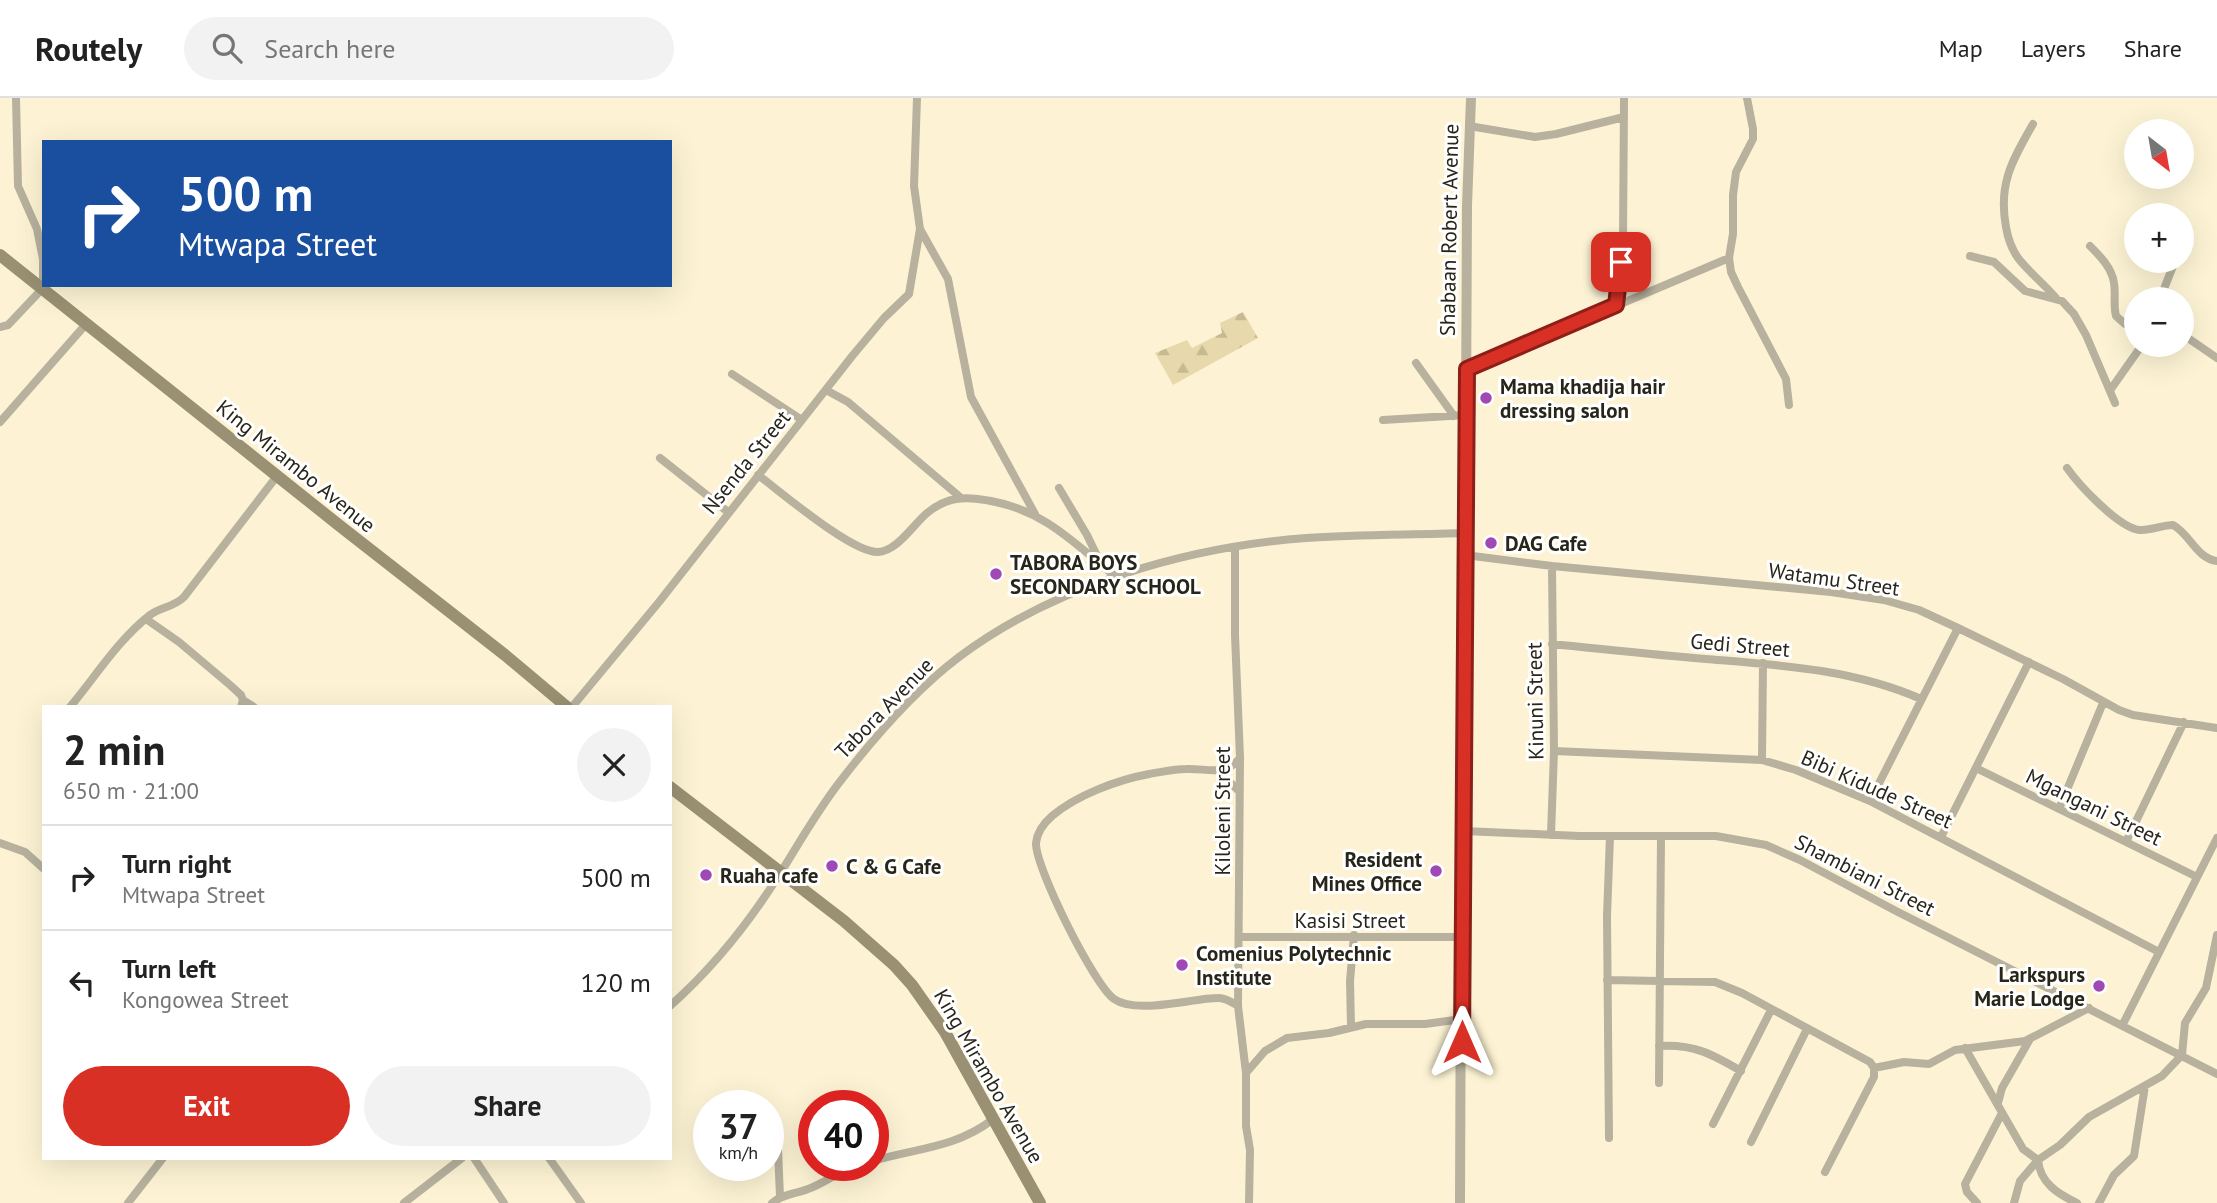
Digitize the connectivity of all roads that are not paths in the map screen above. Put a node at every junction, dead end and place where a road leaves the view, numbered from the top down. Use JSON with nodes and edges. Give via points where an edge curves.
{"nodes":[{"id":1,"x":16,"y":98,"type":"edge"},
{"id":2,"x":917,"y":98,"type":"edge"},
{"id":3,"x":1473,"y":98,"type":"edge"},
{"id":4,"x":1624,"y":98,"type":"edge"},
{"id":5,"x":1747,"y":98,"type":"edge"},
{"id":6,"x":1625,"y":117,"type":"junction"},
{"id":7,"x":2033,"y":124,"type":"dead end"},
{"id":8,"x":1469,"y":126,"type":"junction"},
{"id":9,"x":920,"y":229,"type":"junction"},
{"id":10,"x":2090,"y":246,"type":"dead end"},
{"id":11,"x":42,"y":254,"type":"edge"},
{"id":12,"x":0,"y":255,"type":"edge"},
{"id":13,"x":1970,"y":256,"type":"dead end"},
{"id":14,"x":1729,"y":258,"type":"junction"},
{"id":15,"x":43,"y":288,"type":"junction"},
{"id":16,"x":2056,"y":298,"type":"junction"},
{"id":17,"x":1616,"y":305,"type":"junction"},
{"id":18,"x":87,"y":323,"type":"junction"},
{"id":19,"x":2124,"y":324,"type":"edge"},
{"id":20,"x":0,"y":327,"type":"edge"},
{"id":21,"x":2194,"y":342,"type":"edge"},
{"id":22,"x":2133,"y":357,"type":"edge"},
{"id":23,"x":2217,"y":358,"type":"edge"},
{"id":24,"x":1416,"y":363,"type":"dead end"},
{"id":25,"x":1467,"y":369,"type":"junction"},
{"id":26,"x":732,"y":374,"type":"dead end"},
{"id":27,"x":2111,"y":388,"type":"junction"},
{"id":28,"x":825,"y":390,"type":"junction"},
{"id":29,"x":2115,"y":402,"type":"dead end"},
{"id":30,"x":1789,"y":405,"type":"dead end"},
{"id":31,"x":1466,"y":415,"type":"junction"},
{"id":32,"x":1454,"y":416,"type":"junction"},
{"id":33,"x":802,"y":420,"type":"junction"},
{"id":34,"x":1382,"y":420,"type":"dead end"},
{"id":35,"x":0,"y":422,"type":"edge"},
{"id":36,"x":660,"y":458,"type":"dead end"},
{"id":37,"x":2067,"y":468,"type":"dead end"},
{"id":38,"x":758,"y":475,"type":"junction"},
{"id":39,"x":277,"y":476,"type":"junction"},
{"id":40,"x":1059,"y":488,"type":"dead end"},
{"id":41,"x":960,"y":497,"type":"junction"},
{"id":42,"x":728,"y":512,"type":"junction"},
{"id":43,"x":1035,"y":514,"type":"junction"},
{"id":44,"x":1464,"y":533,"type":"junction"},
{"id":45,"x":1235,"y":548,"type":"junction"},
{"id":46,"x":1465,"y":555,"type":"junction"},
{"id":47,"x":2217,"y":561,"type":"edge"},
{"id":48,"x":1101,"y":565,"type":"junction"},
{"id":49,"x":1552,"y":566,"type":"junction"},
{"id":50,"x":1116,"y":577,"type":"junction"},
{"id":51,"x":146,"y":619,"type":"junction"},
{"id":52,"x":1958,"y":628,"type":"junction"},
{"id":53,"x":1552,"y":644,"type":"junction"},
{"id":54,"x":2029,"y":662,"type":"junction"},
{"id":55,"x":1763,"y":663,"type":"junction"},
{"id":56,"x":1921,"y":699,"type":"junction"},
{"id":57,"x":2103,"y":703,"type":"junction"},
{"id":58,"x":242,"y":704,"type":"edge"},
{"id":59,"x":72,"y":705,"type":"edge"},
{"id":60,"x":565,"y":705,"type":"edge"},
{"id":61,"x":574,"y":705,"type":"edge"},
{"id":62,"x":2184,"y":722,"type":"junction"},
{"id":63,"x":2217,"y":728,"type":"edge"},
{"id":64,"x":1553,"y":751,"type":"junction"},
{"id":65,"x":1240,"y":758,"type":"junction"},
{"id":66,"x":1762,"y":761,"type":"junction"},
{"id":67,"x":1976,"y":768,"type":"junction"},
{"id":68,"x":1218,"y":771,"type":"junction"},
{"id":69,"x":672,"y":789,"type":"edge"},
{"id":70,"x":1239,"y":792,"type":"junction"},
{"id":71,"x":1870,"y":801,"type":"junction"},
{"id":72,"x":2059,"y":810,"type":"junction"},
{"id":73,"x":1464,"y":831,"type":"junction"},
{"id":74,"x":1551,"y":835,"type":"junction"},
{"id":75,"x":1610,"y":836,"type":"junction"},
{"id":76,"x":1661,"y":836,"type":"junction"},
{"id":77,"x":1941,"y":837,"type":"junction"},
{"id":78,"x":2217,"y":838,"type":"edge"},
{"id":79,"x":2126,"y":842,"type":"junction"},
{"id":80,"x":0,"y":843,"type":"edge"},
{"id":81,"x":42,"y":867,"type":"edge"},
{"id":82,"x":780,"y":873,"type":"junction"},
{"id":83,"x":2197,"y":877,"type":"junction"},
{"id":84,"x":1354,"y":935,"type":"junction"},
{"id":85,"x":2217,"y":935,"type":"edge"},
{"id":86,"x":1239,"y":937,"type":"junction"},
{"id":87,"x":1461,"y":937,"type":"junction"},
{"id":88,"x":2159,"y":952,"type":"junction"},
{"id":89,"x":1607,"y":980,"type":"junction"},
{"id":90,"x":1660,"y":981,"type":"junction"},
{"id":91,"x":1238,"y":984,"type":"junction"},
{"id":92,"x":1219,"y":998,"type":"junction"},
{"id":93,"x":672,"y":1004,"type":"edge"},
{"id":94,"x":1238,"y":1006,"type":"junction"},
{"id":95,"x":2089,"y":1008,"type":"junction"},
{"id":96,"x":1771,"y":1010,"type":"junction"},
{"id":97,"x":1462,"y":1018,"type":"junction"},
{"id":98,"x":2123,"y":1024,"type":"junction"},
{"id":99,"x":1351,"y":1026,"type":"junction"},
{"id":100,"x":1807,"y":1029,"type":"junction"},
{"id":101,"x":2030,"y":1039,"type":"junction"},
{"id":102,"x":1660,"y":1046,"type":"junction"},
{"id":103,"x":1965,"y":1048,"type":"junction"},
{"id":104,"x":2182,"y":1055,"type":"junction"},
{"id":105,"x":1874,"y":1068,"type":"junction"},
{"id":106,"x":1741,"y":1071,"type":"junction"},
{"id":107,"x":1246,"y":1073,"type":"junction"},
{"id":108,"x":2217,"y":1073,"type":"edge"},
{"id":109,"x":1659,"y":1083,"type":"dead end"},
{"id":110,"x":2146,"y":1086,"type":"junction"},
{"id":111,"x":1998,"y":1103,"type":"junction"},
{"id":112,"x":2002,"y":1113,"type":"junction"},
{"id":113,"x":992,"y":1119,"type":"junction"},
{"id":114,"x":1713,"y":1124,"type":"dead end"},
{"id":115,"x":1609,"y":1138,"type":"dead end"},
{"id":116,"x":1751,"y":1142,"type":"dead end"},
{"id":117,"x":2025,"y":1152,"type":"junction"},
{"id":118,"x":889,"y":1157,"type":"edge"},
{"id":119,"x":161,"y":1160,"type":"edge"},
{"id":120,"x":459,"y":1160,"type":"edge"},
{"id":121,"x":475,"y":1160,"type":"edge"},
{"id":122,"x":550,"y":1160,"type":"edge"},
{"id":123,"x":2038,"y":1160,"type":"junction"},
{"id":124,"x":1825,"y":1172,"type":"dead end"},
{"id":125,"x":2025,"y":1174,"type":"junction"},
{"id":126,"x":779,"y":1181,"type":"edge"},
{"id":127,"x":823,"y":1181,"type":"edge"},
{"id":128,"x":780,"y":1197,"type":"junction"},
{"id":129,"x":501,"y":1201,"type":"edge"},
{"id":130,"x":128,"y":1203,"type":"edge"},
{"id":131,"x":404,"y":1203,"type":"edge"},
{"id":132,"x":582,"y":1203,"type":"edge"},
{"id":133,"x":772,"y":1203,"type":"edge"},
{"id":134,"x":1040,"y":1203,"type":"edge"},
{"id":135,"x":1249,"y":1203,"type":"edge"},
{"id":136,"x":1460,"y":1203,"type":"edge"},
{"id":137,"x":1977,"y":1203,"type":"edge"},
{"id":138,"x":2014,"y":1203,"type":"edge"},
{"id":139,"x":2077,"y":1203,"type":"edge"},
{"id":140,"x":2099,"y":1203,"type":"edge"}],
"edges":[{"from":1,"to":11,"type":"street","via":[[18,186],[37,229]]},
{"from":2,"to":9,"type":"street","via":[[914,186]]},
{"from":3,"to":8,"type":"street","name":"Shabaan Robert Avenue"},
{"from":4,"to":6,"type":"street"},
{"from":5,"to":14,"type":"street","via":[[1753,139],[1736,172]]},
{"from":6,"to":8,"type":"street","via":[[1535,137]]},
{"from":6,"to":17,"type":"street","via":[[1623,240]]},
{"from":7,"to":16,"type":"street","via":[[2007,174],[2005,220],[2010,246]]},
{"from":8,"to":25,"type":"street","name":"Shabaan Robert Avenue"},
{"from":9,"to":28,"type":"street","name":"Nsenda Street","via":[[909,294]]},
{"from":9,"to":43,"type":"street","via":[[948,279],[971,397]]},
{"from":10,"to":19,"type":"street","via":[[2112,274],[2116,316]]},
{"from":12,"to":15,"type":"main road","name":"King Mirambo Avenue"},
{"from":13,"to":16,"type":"street","via":[[1994,262],[2025,291]]},
{"from":14,"to":17,"type":"street"},
{"from":14,"to":30,"type":"street","via":[[1738,287],[1786,379]]},
{"from":15,"to":18,"type":"main road","name":"King Mirambo Avenue"},
{"from":15,"to":20,"type":"street","via":[[8,325]]},
{"from":16,"to":27,"type":"street","via":[[2074,314]]},
{"from":17,"to":25,"type":"street"},
{"from":18,"to":35,"type":"street"},
{"from":18,"to":39,"type":"main road","name":"King Mirambo Avenue"},
{"from":21,"to":23,"type":"street"},
{"from":22,"to":27,"type":"street"},
{"from":24,"to":32,"type":"street"},
{"from":25,"to":31,"type":"street","name":"Shabaan Robert Avenue"},
{"from":26,"to":33,"type":"street"},
{"from":27,"to":29,"type":"street"},
{"from":28,"to":33,"type":"street","name":"Nsenda Street"},
{"from":28,"to":41,"type":"street","via":[[848,402]]},
{"from":31,"to":32,"type":"street"},
{"from":31,"to":44,"type":"street","name":"Shabaan Robert Avenue"},
{"from":32,"to":34,"type":"street"},
{"from":33,"to":38,"type":"street","name":"Nsenda Street"},
{"from":36,"to":42,"type":"street"},
{"from":37,"to":47,"type":"street","via":[[2088,494],[2132,528],[2173,525],[2204,556]]},
{"from":38,"to":41,"type":"street","via":[[841,538],[870,551],[890,548],[936,506]]},
{"from":38,"to":42,"type":"street","name":"Nsenda Street"},
{"from":39,"to":51,"type":"street","via":[[180,601]]},
{"from":39,"to":60,"type":"main road","name":"King Mirambo Avenue"},
{"from":40,"to":48,"type":"street"},
{"from":41,"to":43,"type":"street","via":[[1003,503]]},
{"from":42,"to":61,"type":"street","name":"Nsenda Street"},
{"from":43,"to":48,"type":"street"},
{"from":44,"to":45,"type":"street","name":"Tabora Avenue","via":[[1306,538]]},
{"from":44,"to":46,"type":"street","name":"Shabaan Robert Avenue"},
{"from":45,"to":50,"type":"street","name":"Tabora Avenue"},
{"from":45,"to":65,"type":"street","name":"Kiloleni Street"},
{"from":46,"to":49,"type":"street","name":"Watamu Street"},
{"from":46,"to":73,"type":"street","name":"Shabaan Robert Avenue"},
{"from":48,"to":50,"type":"street"},
{"from":49,"to":52,"type":"street","name":"Watamu Street","via":[[1884,600]]},
{"from":49,"to":53,"type":"street","name":"Kinuni Street"},
{"from":50,"to":82,"type":"street","name":"Tabora Avenue","via":[[1003,626],[937,675],[842,779]]},
{"from":51,"to":58,"type":"street","via":[[230,685]]},
{"from":51,"to":59,"type":"street"},
{"from":52,"to":54,"type":"street","name":"Watamu Street"},
{"from":52,"to":56,"type":"street"},
{"from":53,"to":55,"type":"street","name":"Gedi Street"},
{"from":53,"to":64,"type":"street","name":"Kinuni Street"},
{"from":54,"to":57,"type":"street","name":"Watamu Street"},
{"from":54,"to":67,"type":"street"},
{"from":55,"to":56,"type":"street","name":"Gedi Street","via":[[1826,671]]},
{"from":55,"to":66,"type":"street"},
{"from":56,"to":71,"type":"street"},
{"from":57,"to":62,"type":"street","name":"Watamu Street","via":[[2133,715]]},
{"from":57,"to":72,"type":"street"},
{"from":62,"to":63,"type":"street","name":"Watamu Street"},
{"from":62,"to":79,"type":"street"},
{"from":64,"to":66,"type":"street","name":"Bibi Kidude Street"},
{"from":64,"to":74,"type":"street","name":"Kinuni Street"},
{"from":65,"to":68,"type":"street"},
{"from":65,"to":70,"type":"street","name":"Kiloleni Street"},
{"from":66,"to":71,"type":"street","name":"Bibi Kidude Street"},
{"from":67,"to":72,"type":"street","name":"Mgangani Street"},
{"from":67,"to":77,"type":"street"},
{"from":68,"to":70,"type":"street"},
{"from":68,"to":92,"type":"street","via":[[1169,771],[1108,787],[1053,816],[1036,839],[1041,867],[1060,909],[1113,998],[1135,1005]]},
{"from":69,"to":82,"type":"main road","name":"King Mirambo Avenue"},
{"from":70,"to":86,"type":"street","name":"Kiloleni Street"},
{"from":71,"to":77,"type":"street","name":"Bibi Kidude Street"},
{"from":72,"to":79,"type":"street","name":"Mgangani Street"},
{"from":73,"to":74,"type":"street","name":"Shambiani Street"},
{"from":73,"to":87,"type":"street","name":"Shabaan Robert Avenue"},
{"from":74,"to":75,"type":"street","name":"Shambiani Street"},
{"from":75,"to":76,"type":"street","name":"Shambiani Street"},
{"from":75,"to":89,"type":"street"},
{"from":76,"to":90,"type":"street"},
{"from":76,"to":95,"type":"street","name":"Shambiani Street","via":[[1724,836],[1766,845]]},
{"from":77,"to":88,"type":"street","name":"Bibi Kidude Street"},
{"from":78,"to":83,"type":"street"},
{"from":79,"to":83,"type":"street","name":"Mgangani Street"},
{"from":80,"to":81,"type":"street","via":[[25,852]]},
{"from":82,"to":93,"type":"street","name":"Tabora Avenue","via":[[715,960]]},
{"from":82,"to":113,"type":"main road","name":"King Mirambo Avenue","via":[[844,921],[912,985],[940,1024]]},
{"from":83,"to":88,"type":"street"},
{"from":84,"to":86,"type":"street","name":"Kasisi Street"},
{"from":84,"to":87,"type":"street","name":"Kasisi Street"},
{"from":84,"to":99,"type":"street"},
{"from":85,"to":104,"type":"street","via":[[2206,988],[2185,1023]]},
{"from":86,"to":91,"type":"street","name":"Kiloleni Street"},
{"from":87,"to":97,"type":"street","name":"Shabaan Robert Avenue"},
{"from":88,"to":98,"type":"street"},
{"from":89,"to":90,"type":"street"},
{"from":89,"to":115,"type":"street"},
{"from":90,"to":96,"type":"street","via":[[1714,982]]},
{"from":90,"to":102,"type":"street"},
{"from":91,"to":92,"type":"street"},
{"from":91,"to":94,"type":"street","name":"Kiloleni Street"},
{"from":92,"to":94,"type":"street"},
{"from":94,"to":107,"type":"street","name":"Kiloleni Street"},
{"from":95,"to":98,"type":"street","name":"Shambiani Street"},
{"from":95,"to":101,"type":"street"},
{"from":96,"to":100,"type":"street"},
{"from":96,"to":106,"type":"street"},
{"from":97,"to":99,"type":"street"},
{"from":97,"to":136,"type":"street","name":"Shabaan Robert Avenue"},
{"from":98,"to":104,"type":"street","name":"Shambiani Street"},
{"from":99,"to":107,"type":"street","via":[[1287,1038],[1265,1051]]},
{"from":100,"to":105,"type":"street"},
{"from":100,"to":116,"type":"street"},
{"from":101,"to":103,"type":"street"},
{"from":101,"to":111,"type":"street"},
{"from":102,"to":106,"type":"street","via":[[1701,1049]]},
{"from":102,"to":109,"type":"street"},
{"from":103,"to":105,"type":"street","via":[[1928,1064],[1903,1062]]},
{"from":103,"to":111,"type":"street"},
{"from":104,"to":108,"type":"street","name":"Shambiani Street"},
{"from":104,"to":110,"type":"street"},
{"from":105,"to":124,"type":"street","via":[[1874,1077]]},
{"from":106,"to":114,"type":"street"},
{"from":107,"to":135,"type":"street","name":"Kiloleni Street"},
{"from":110,"to":123,"type":"street","via":[[2089,1117]]},
{"from":110,"to":140,"type":"street","via":[[2134,1156],[2114,1175]]},
{"from":111,"to":112,"type":"street"},
{"from":112,"to":117,"type":"street"},
{"from":112,"to":137,"type":"street","via":[[1965,1184]]},
{"from":113,"to":118,"type":"street","via":[[955,1142]]},
{"from":113,"to":134,"type":"main road","name":"King Mirambo Avenue"},
{"from":117,"to":123,"type":"street"},
{"from":117,"to":125,"type":"street"},
{"from":119,"to":130,"type":"street"},
{"from":120,"to":131,"type":"street"},
{"from":121,"to":129,"type":"street"},
{"from":122,"to":132,"type":"street"},
{"from":123,"to":125,"type":"street"},
{"from":123,"to":139,"type":"street","via":[[2045,1181]]},
{"from":125,"to":138,"type":"street"},
{"from":126,"to":128,"type":"street"},
{"from":127,"to":128,"type":"street"},
{"from":128,"to":133,"type":"street"}]}
